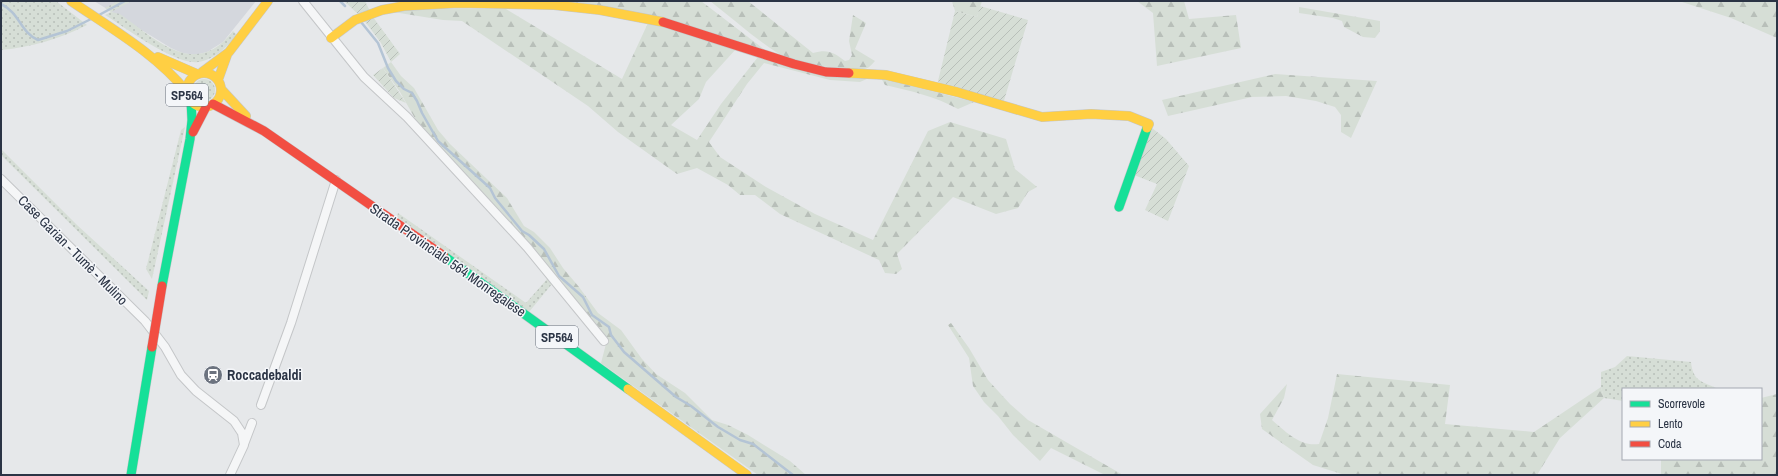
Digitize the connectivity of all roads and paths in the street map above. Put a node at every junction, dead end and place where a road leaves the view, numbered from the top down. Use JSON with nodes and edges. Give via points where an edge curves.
{"nodes":[{"id":1,"x":71,"y":1,"type":"edge"},
{"id":2,"x":268,"y":1,"type":"edge"},
{"id":3,"x":303,"y":1,"type":"edge"},
{"id":4,"x":331,"y":38,"type":"junction"},
{"id":5,"x":142,"y":49,"type":"junction"},
{"id":6,"x":229,"y":52,"type":"junction"},
{"id":7,"x":199,"y":73,"type":"junction"},
{"id":8,"x":220,"y":85,"type":"junction"},
{"id":9,"x":187,"y":92,"type":"junction"},
{"id":10,"x":191,"y":101,"type":"junction"},
{"id":11,"x":209,"y":106,"type":"junction"},
{"id":12,"x":264,"y":132,"type":"junction"},
{"id":13,"x":190,"y":139,"type":"junction"},
{"id":14,"x":1,"y":179,"type":"edge"},
{"id":15,"x":336,"y":180,"type":"junction"},
{"id":16,"x":1120,"y":207,"type":"dead end"},
{"id":17,"x":604,"y":341,"type":"dead end"},
{"id":18,"x":261,"y":405,"type":"dead end"},
{"id":19,"x":252,"y":424,"type":"dead end"},
{"id":20,"x":244,"y":445,"type":"junction"},
{"id":21,"x":131,"y":475,"type":"edge"},
{"id":22,"x":230,"y":475,"type":"edge"},
{"id":23,"x":747,"y":475,"type":"edge"}],
"edges":[{"from":1,"to":5,"type":"street","name":"Strada Provinciale 564 Monregalese","number":"SP564"},
{"from":2,"to":6,"type":"street"},
{"from":3,"to":4,"type":"street"},
{"from":4,"to":16,"type":"street","via":[[355,20],[382,10],[404,6],[458,3],[554,5],[600,10],[669,23],[794,64],[820,70],[886,75],[957,92],[1042,117],[1091,114],[1129,116],[1149,124]]},
{"from":4,"to":17,"type":"street","via":[[364,77],[412,122],[527,247]]},
{"from":5,"to":7,"type":"street","name":"Strada Provinciale 564 Monregalese","number":"SP564"},
{"from":5,"to":9,"type":"street","name":"Strada Provinciale 564 Monregalese","number":"SP564","via":[[178,80]]},
{"from":6,"to":7,"type":"street"},
{"from":6,"to":8,"type":"street","via":[[223,63]]},
{"from":7,"to":8,"type":"street","name":"Strada Provinciale 564 Monregalese","number":"SP564","via":[[211,74]]},
{"from":7,"to":9,"type":"street","number":"SP564","via":[[189,81]]},
{"from":8,"to":11,"type":"street","number":"SP564","via":[[219,98]]},
{"from":8,"to":12,"type":"street","name":"Strada Provinciale 564 Monregalese","number":"SP564","via":[[236,107]]},
{"from":9,"to":10,"type":"street","name":"Strada Provinciale 564 Monregalese","number":"SP564"},
{"from":10,"to":11,"type":"street","name":"Strada Provinciale 564 Monregalese","number":"SP564","via":[[195,105]]},
{"from":10,"to":13,"type":"street"},
{"from":11,"to":12,"type":"street","name":"Strada Provinciale 564 Monregalese","number":"SP564"},
{"from":11,"to":13,"type":"street"},
{"from":12,"to":15,"type":"street","name":"Strada Provinciale 564 Monregalese","number":"SP564"},
{"from":13,"to":21,"type":"street","bridge":true,"via":[[162,286]]},
{"from":14,"to":20,"type":"street","name":"Case Garian - Tumè - Mulino","via":[[145,321],[165,347],[181,375],[196,391],[234,421],[242,433]]},
{"from":15,"to":18,"type":"street","via":[[291,323]]},
{"from":15,"to":23,"type":"street","name":"Strada Provinciale 564 Monregalese","number":"SP564"},
{"from":19,"to":20,"type":"street"},
{"from":20,"to":22,"type":"street"}]}
